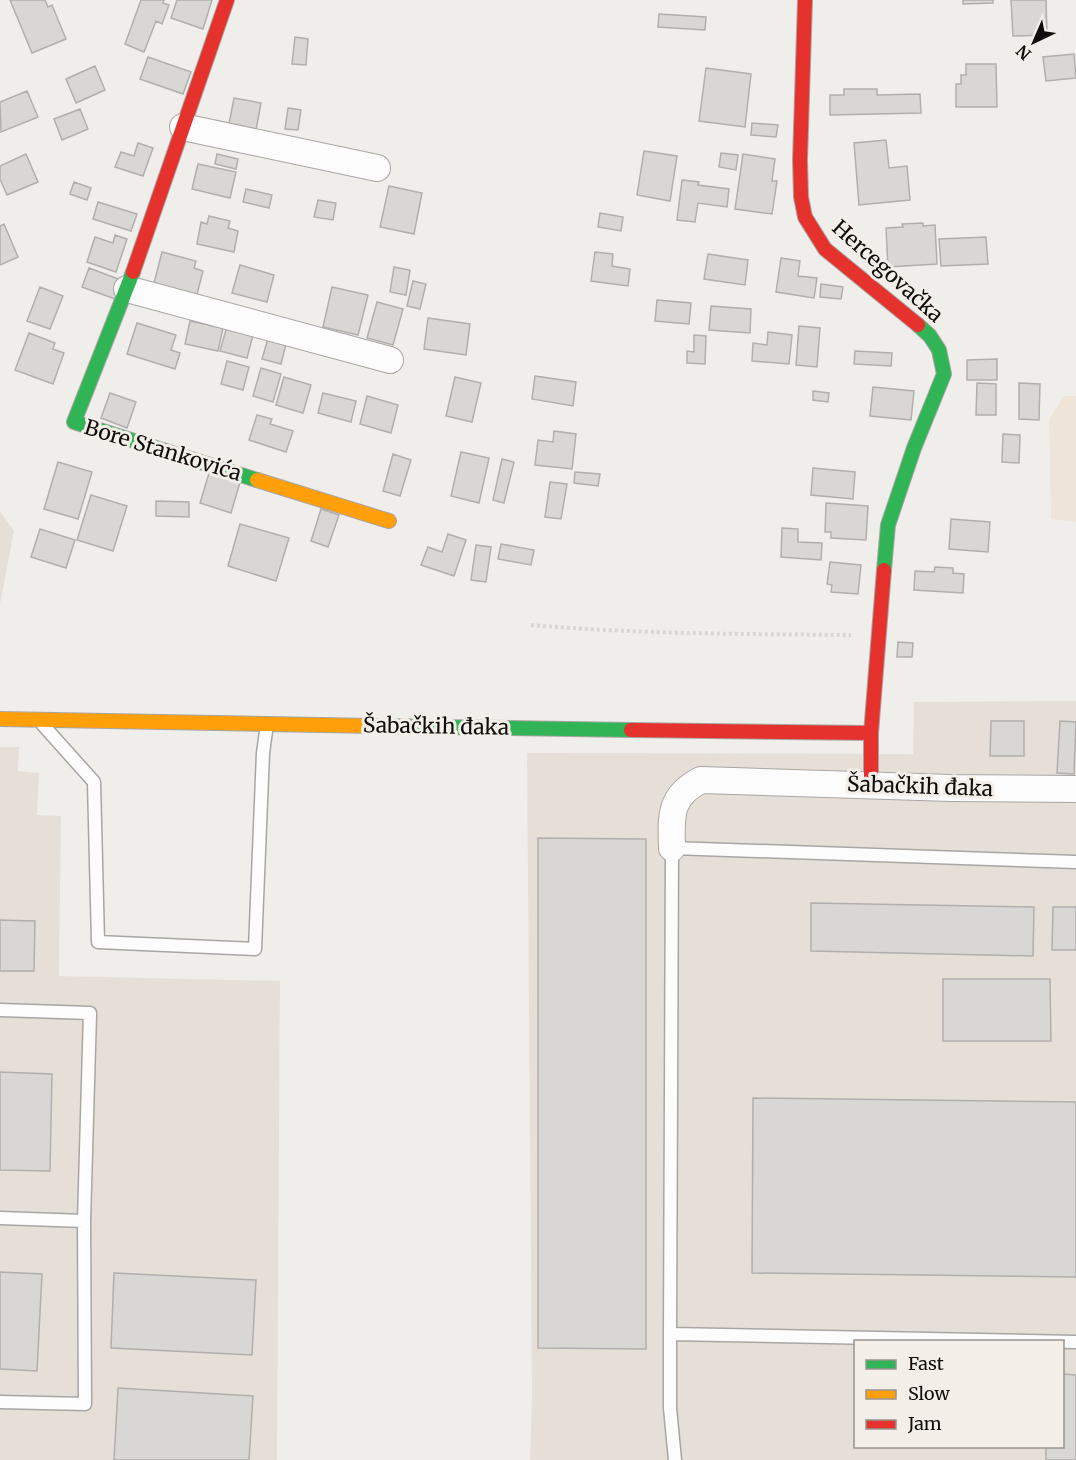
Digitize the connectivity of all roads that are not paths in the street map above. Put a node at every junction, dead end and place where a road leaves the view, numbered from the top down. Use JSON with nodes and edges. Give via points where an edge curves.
{"nodes":[{"id":1,"x":227,"y":0,"type":"edge"},
{"id":2,"x":806,"y":0,"type":"edge"},
{"id":3,"x":183,"y":127,"type":"junction"},
{"id":4,"x":377,"y":168,"type":"dead end"},
{"id":5,"x":126,"y":289,"type":"junction"},
{"id":6,"x":390,"y":360,"type":"dead end"},
{"id":7,"x":389,"y":521,"type":"dead end"},
{"id":8,"x":0,"y":719,"type":"edge"},
{"id":9,"x":39,"y":721,"type":"junction"},
{"id":10,"x":267,"y":723,"type":"junction"},
{"id":11,"x":872,"y":733,"type":"junction"},
{"id":12,"x":871,"y":784,"type":"junction"},
{"id":13,"x":1076,"y":789,"type":"edge"},
{"id":14,"x":672,"y":848,"type":"junction"},
{"id":15,"x":1076,"y":862,"type":"edge"},
{"id":16,"x":0,"y":1010,"type":"edge"},
{"id":17,"x":0,"y":1218,"type":"edge"},
{"id":18,"x":84,"y":1221,"type":"junction"},
{"id":19,"x":670,"y":1334,"type":"junction"},
{"id":20,"x":974,"y":1340,"type":"edge"},
{"id":21,"x":0,"y":1402,"type":"edge"},
{"id":22,"x":675,"y":1460,"type":"edge"}],
"edges":[{"from":1,"to":3,"type":"street","name":"Bore Stankovića"},
{"from":2,"to":11,"type":"street","name":"Hercegovačka","via":[[800,160],[805,217],[825,249],[939,345],[944,362],[944,374],[888,525]]},
{"from":3,"to":4,"type":"street"},
{"from":3,"to":5,"type":"street","name":"Bore Stankovića"},
{"from":5,"to":6,"type":"street"},
{"from":5,"to":7,"type":"street","name":"Bore Stankovića","via":[[74,422]]},
{"from":8,"to":9,"type":"street","name":"Šabačkih đaka"},
{"from":9,"to":10,"type":"street","name":"Šabačkih đaka"},
{"from":9,"to":10,"type":"lane","via":[[94,782],[98,942],[255,949],[262,753]]},
{"from":10,"to":11,"type":"street","name":"Šabačkih đaka"},
{"from":11,"to":12,"type":"street","name":"Hercegovačka"},
{"from":12,"to":13,"type":"street","name":"Šabačkih đaka"},
{"from":12,"to":14,"type":"street","name":"Šabačkih đaka","via":[[701,780],[690,785],[675,804],[671,815]]},
{"from":14,"to":15,"type":"lane"},
{"from":14,"to":19,"type":"lane"},
{"from":16,"to":18,"type":"lane","via":[[90,1013]]},
{"from":17,"to":18,"type":"lane"},
{"from":18,"to":21,"type":"lane","via":[[85,1404]]},
{"from":19,"to":20,"type":"lane"},
{"from":19,"to":22,"type":"lane"}]}
